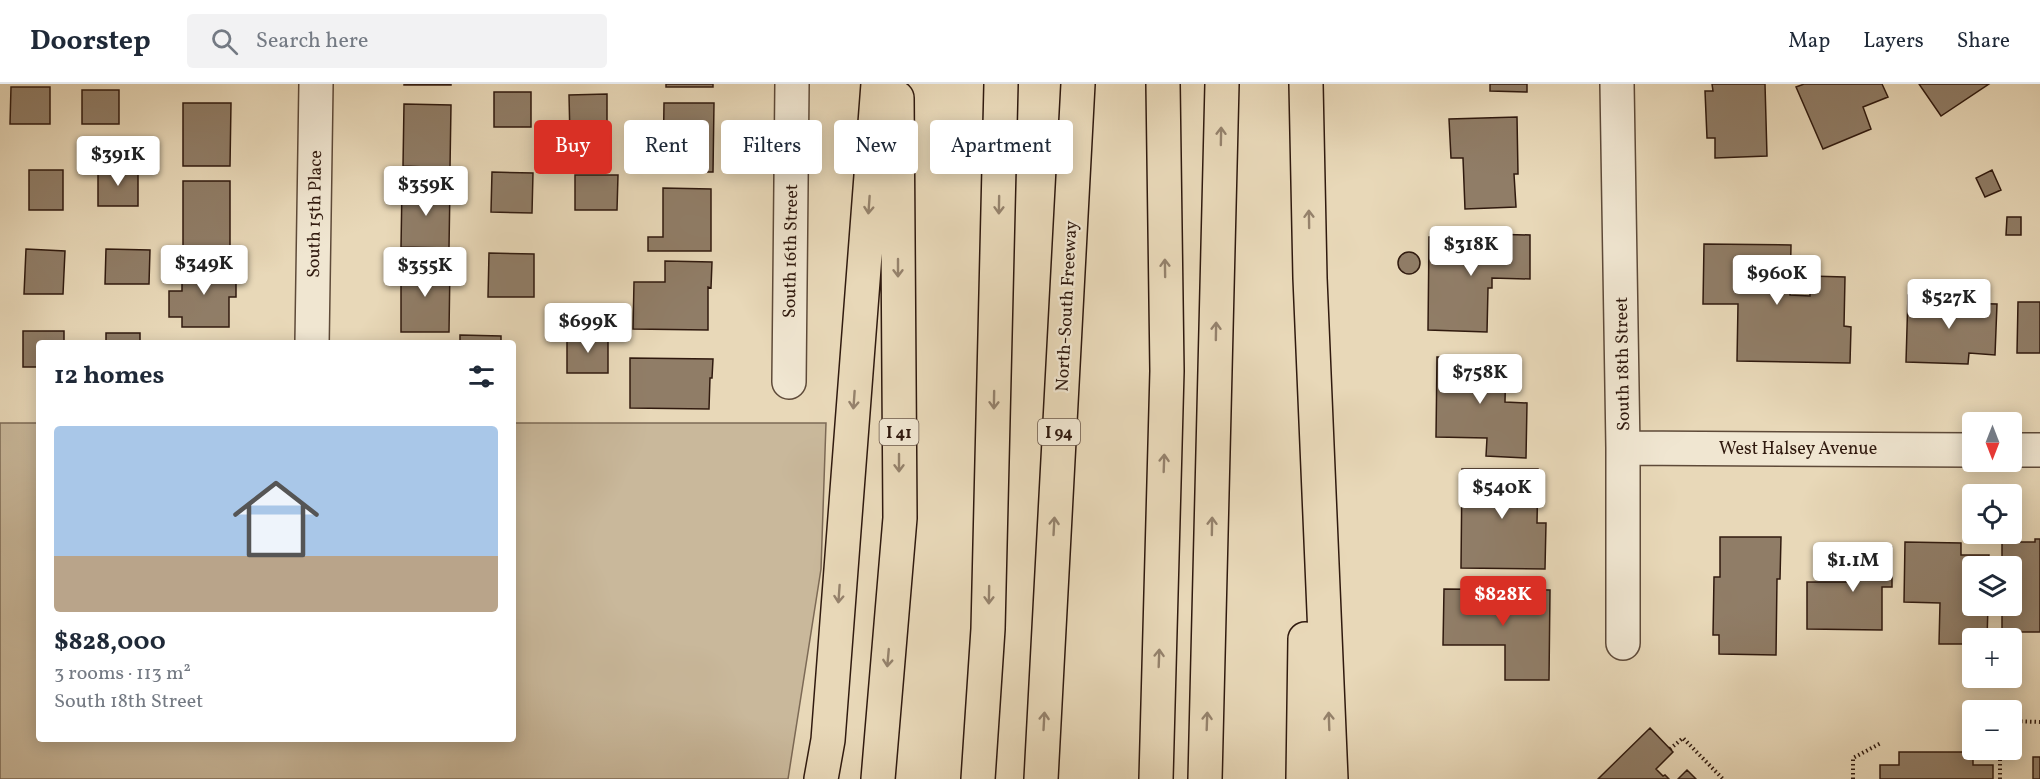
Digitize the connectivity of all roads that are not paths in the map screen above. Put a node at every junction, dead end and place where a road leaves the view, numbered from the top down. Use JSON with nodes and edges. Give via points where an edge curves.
{"nodes":[{"id":1,"x":316,"y":84,"type":"edge"},
{"id":2,"x":792,"y":84,"type":"edge"},
{"id":3,"x":878,"y":84,"type":"edge"},
{"id":4,"x":896,"y":84,"type":"edge"},
{"id":5,"x":1002,"y":84,"type":"edge"},
{"id":6,"x":1077,"y":84,"type":"edge"},
{"id":7,"x":1162,"y":84,"type":"edge"},
{"id":8,"x":1222,"y":84,"type":"edge"},
{"id":9,"x":1306,"y":84,"type":"edge"},
{"id":10,"x":1617,"y":84,"type":"edge"},
{"id":11,"x":1310,"y":278,"type":"junction"},
{"id":12,"x":312,"y":340,"type":"edge"},
{"id":13,"x":789,"y":382,"type":"dead end"},
{"id":14,"x":1623,"y":448,"type":"junction"},
{"id":15,"x":1962,"y":450,"type":"edge"},
{"id":16,"x":2022,"y":450,"type":"edge"},
{"id":17,"x":2040,"y":450,"type":"edge"},
{"id":18,"x":1623,"y":643,"type":"dead end"},
{"id":19,"x":821,"y":779,"type":"edge"},
{"id":20,"x":878,"y":779,"type":"edge"},
{"id":21,"x":978,"y":779,"type":"edge"},
{"id":22,"x":1041,"y":779,"type":"edge"},
{"id":23,"x":1156,"y":779,"type":"edge"},
{"id":24,"x":1204,"y":779,"type":"edge"},
{"id":25,"x":1303,"y":779,"type":"edge"},
{"id":26,"x":1331,"y":779,"type":"edge"}],
"edges":[{"from":1,"to":12,"type":"street","name":"South 15th Place"},
{"from":2,"to":13,"type":"street","name":"South 16th Street"},
{"from":3,"to":19,"type":"highway","one_way":true,"via":[[829,728]]},
{"from":4,"to":20,"type":"highway","number":"I 41","one_way":true,"via":[[900,518]]},
{"from":5,"to":21,"type":"highway","one_way":true,"via":[[988,629]]},
{"from":22,"to":6,"type":"highway","name":"North-South Freeway","number":"I 94","one_way":true},
{"from":23,"to":7,"type":"highway","one_way":true,"via":[[1167,371]]},
{"from":24,"to":8,"type":"highway","one_way":true},
{"from":11,"to":9,"type":"highway","one_way":true},
{"from":10,"to":14,"type":"street","name":"South 18th Street"},
{"from":11,"to":25,"type":"highway"},
{"from":26,"to":11,"type":"highway","one_way":true},
{"from":14,"to":15,"type":"street","name":"West Halsey Avenue"},
{"from":14,"to":18,"type":"street","name":"South 18th Street"},
{"from":16,"to":17,"type":"street"}]}
